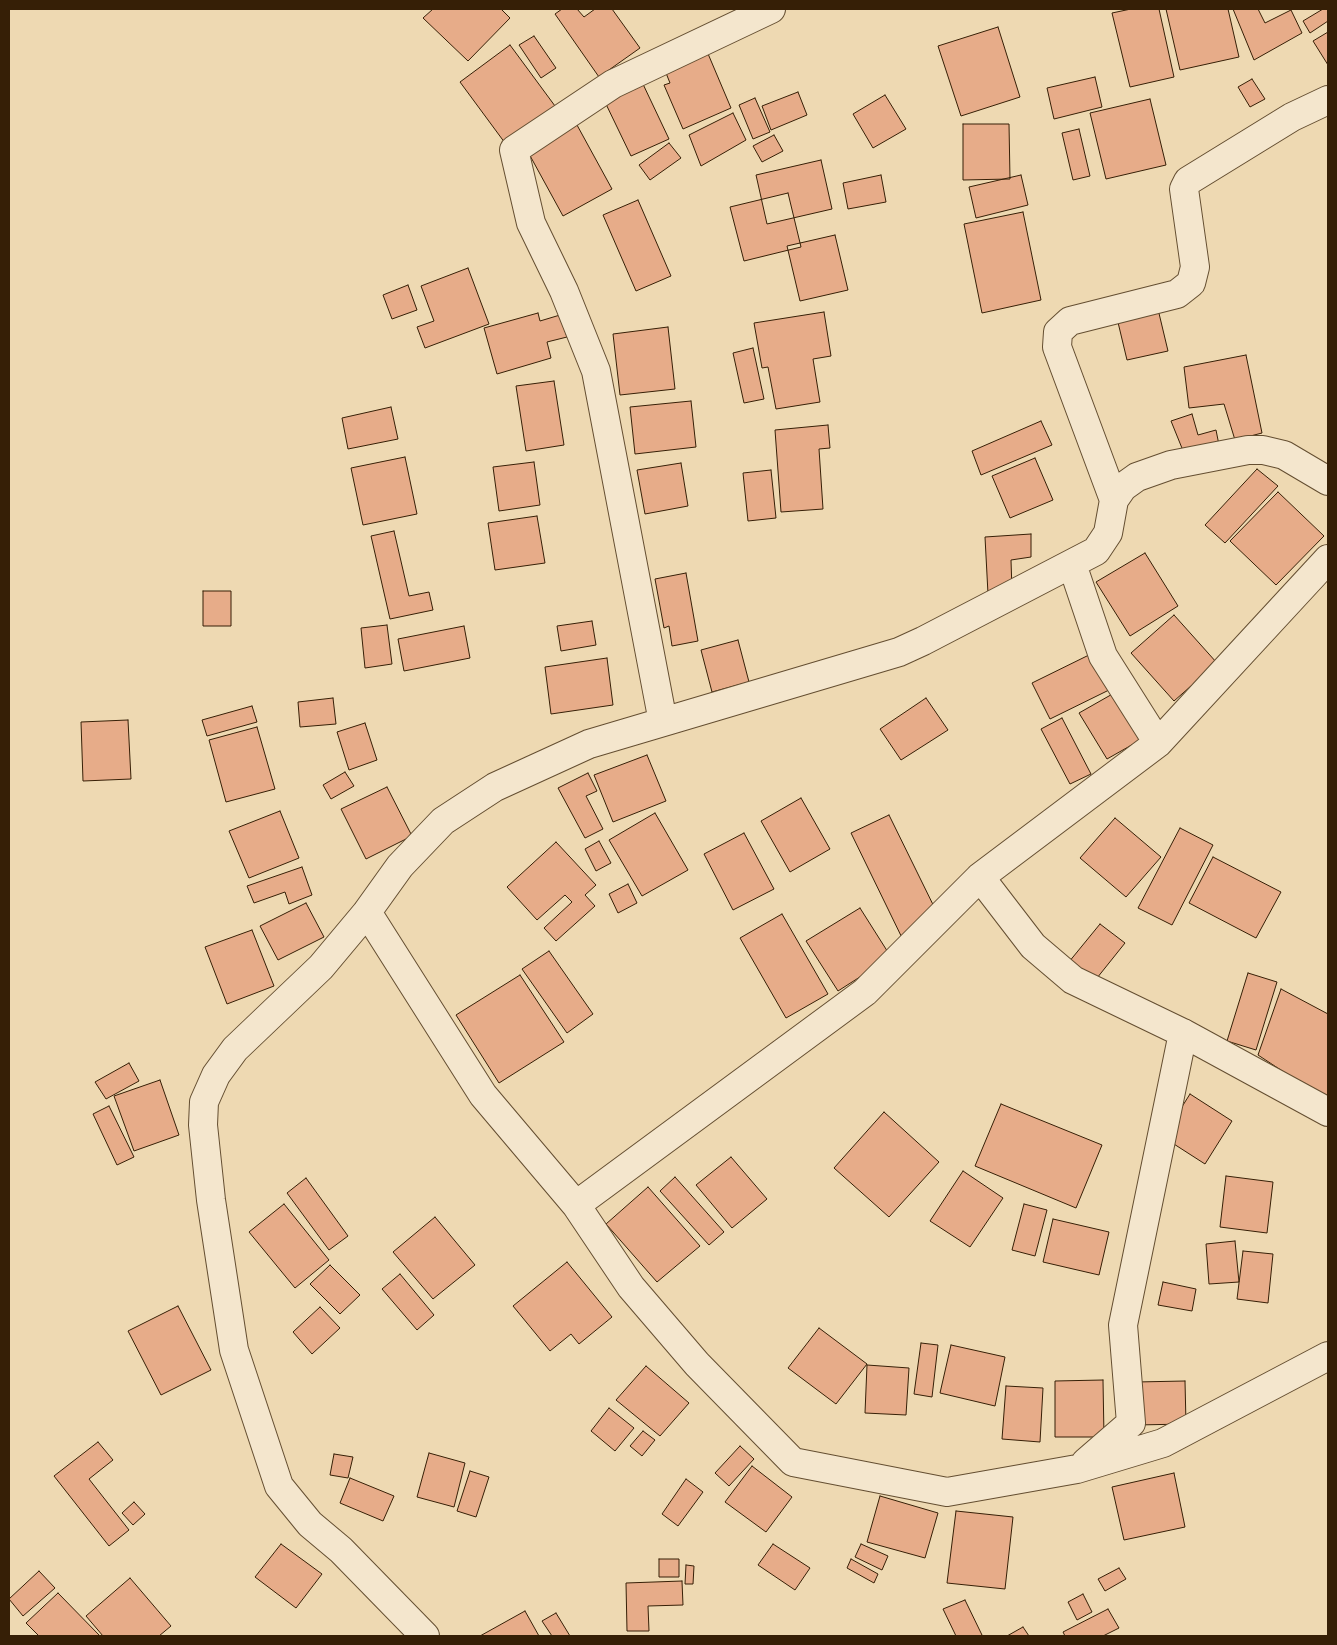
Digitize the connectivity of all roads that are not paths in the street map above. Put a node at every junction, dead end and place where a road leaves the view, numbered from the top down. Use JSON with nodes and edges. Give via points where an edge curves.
{"nodes":[{"id":1,"x":772,"y":9,"type":"edge"},
{"id":2,"x":1328,"y":100,"type":"edge"},
{"id":3,"x":1328,"y":480,"type":"edge"},
{"id":4,"x":1114,"y":500,"type":"junction"},
{"id":5,"x":1328,"y":559,"type":"edge"},
{"id":6,"x":1072,"y":564,"type":"junction"},
{"id":7,"x":663,"y":722,"type":"junction"},
{"id":8,"x":1158,"y":743,"type":"junction"},
{"id":9,"x":980,"y":877,"type":"junction"},
{"id":10,"x":368,"y":912,"type":"junction"},
{"id":11,"x":1183,"y":1033,"type":"junction"},
{"id":12,"x":1328,"y":1112,"type":"edge"},
{"id":13,"x":576,"y":1205,"type":"junction"},
{"id":14,"x":1328,"y":1356,"type":"edge"},
{"id":15,"x":1077,"y":1469,"type":"junction"},
{"id":16,"x":426,"y":1636,"type":"edge"}],
"edges":[{"from":1,"to":7,"type":"street","via":[[613,84],[514,150],[531,223],[564,291],[596,370]]},
{"from":2,"to":4,"type":"street","via":[[1292,117],[1188,181],[1184,190],[1195,267],[1191,283],[1177,294],[1070,321],[1058,332],[1057,347]]},
{"from":3,"to":4,"type":"street","via":[[1284,455],[1248,450],[1171,465],[1137,477],[1122,487]]},
{"from":4,"to":6,"type":"street","via":[[1108,533],[1096,551]]},
{"from":5,"to":8,"type":"street"},
{"from":6,"to":7,"type":"street","via":[[899,652]]},
{"from":6,"to":8,"type":"street","via":[[1103,656]]},
{"from":7,"to":10,"type":"street","via":[[589,744],[495,786],[443,821],[400,866]]},
{"from":8,"to":9,"type":"street"},
{"from":9,"to":11,"type":"street","via":[[1033,946],[1073,980]]},
{"from":9,"to":13,"type":"street","via":[[865,992]]},
{"from":10,"to":13,"type":"street","via":[[483,1095]]},
{"from":10,"to":16,"type":"street","via":[[321,967],[235,1049],[216,1075],[204,1102],[203,1124],[234,1350],[279,1486],[310,1524],[341,1550]]},
{"from":11,"to":12,"type":"street"},
{"from":11,"to":15,"type":"street","via":[[1123,1325],[1131,1423]]},
{"from":13,"to":15,"type":"street","via":[[631,1287],[697,1364],[794,1462],[947,1492]]},
{"from":14,"to":15,"type":"street","via":[[1163,1442]]}]}
